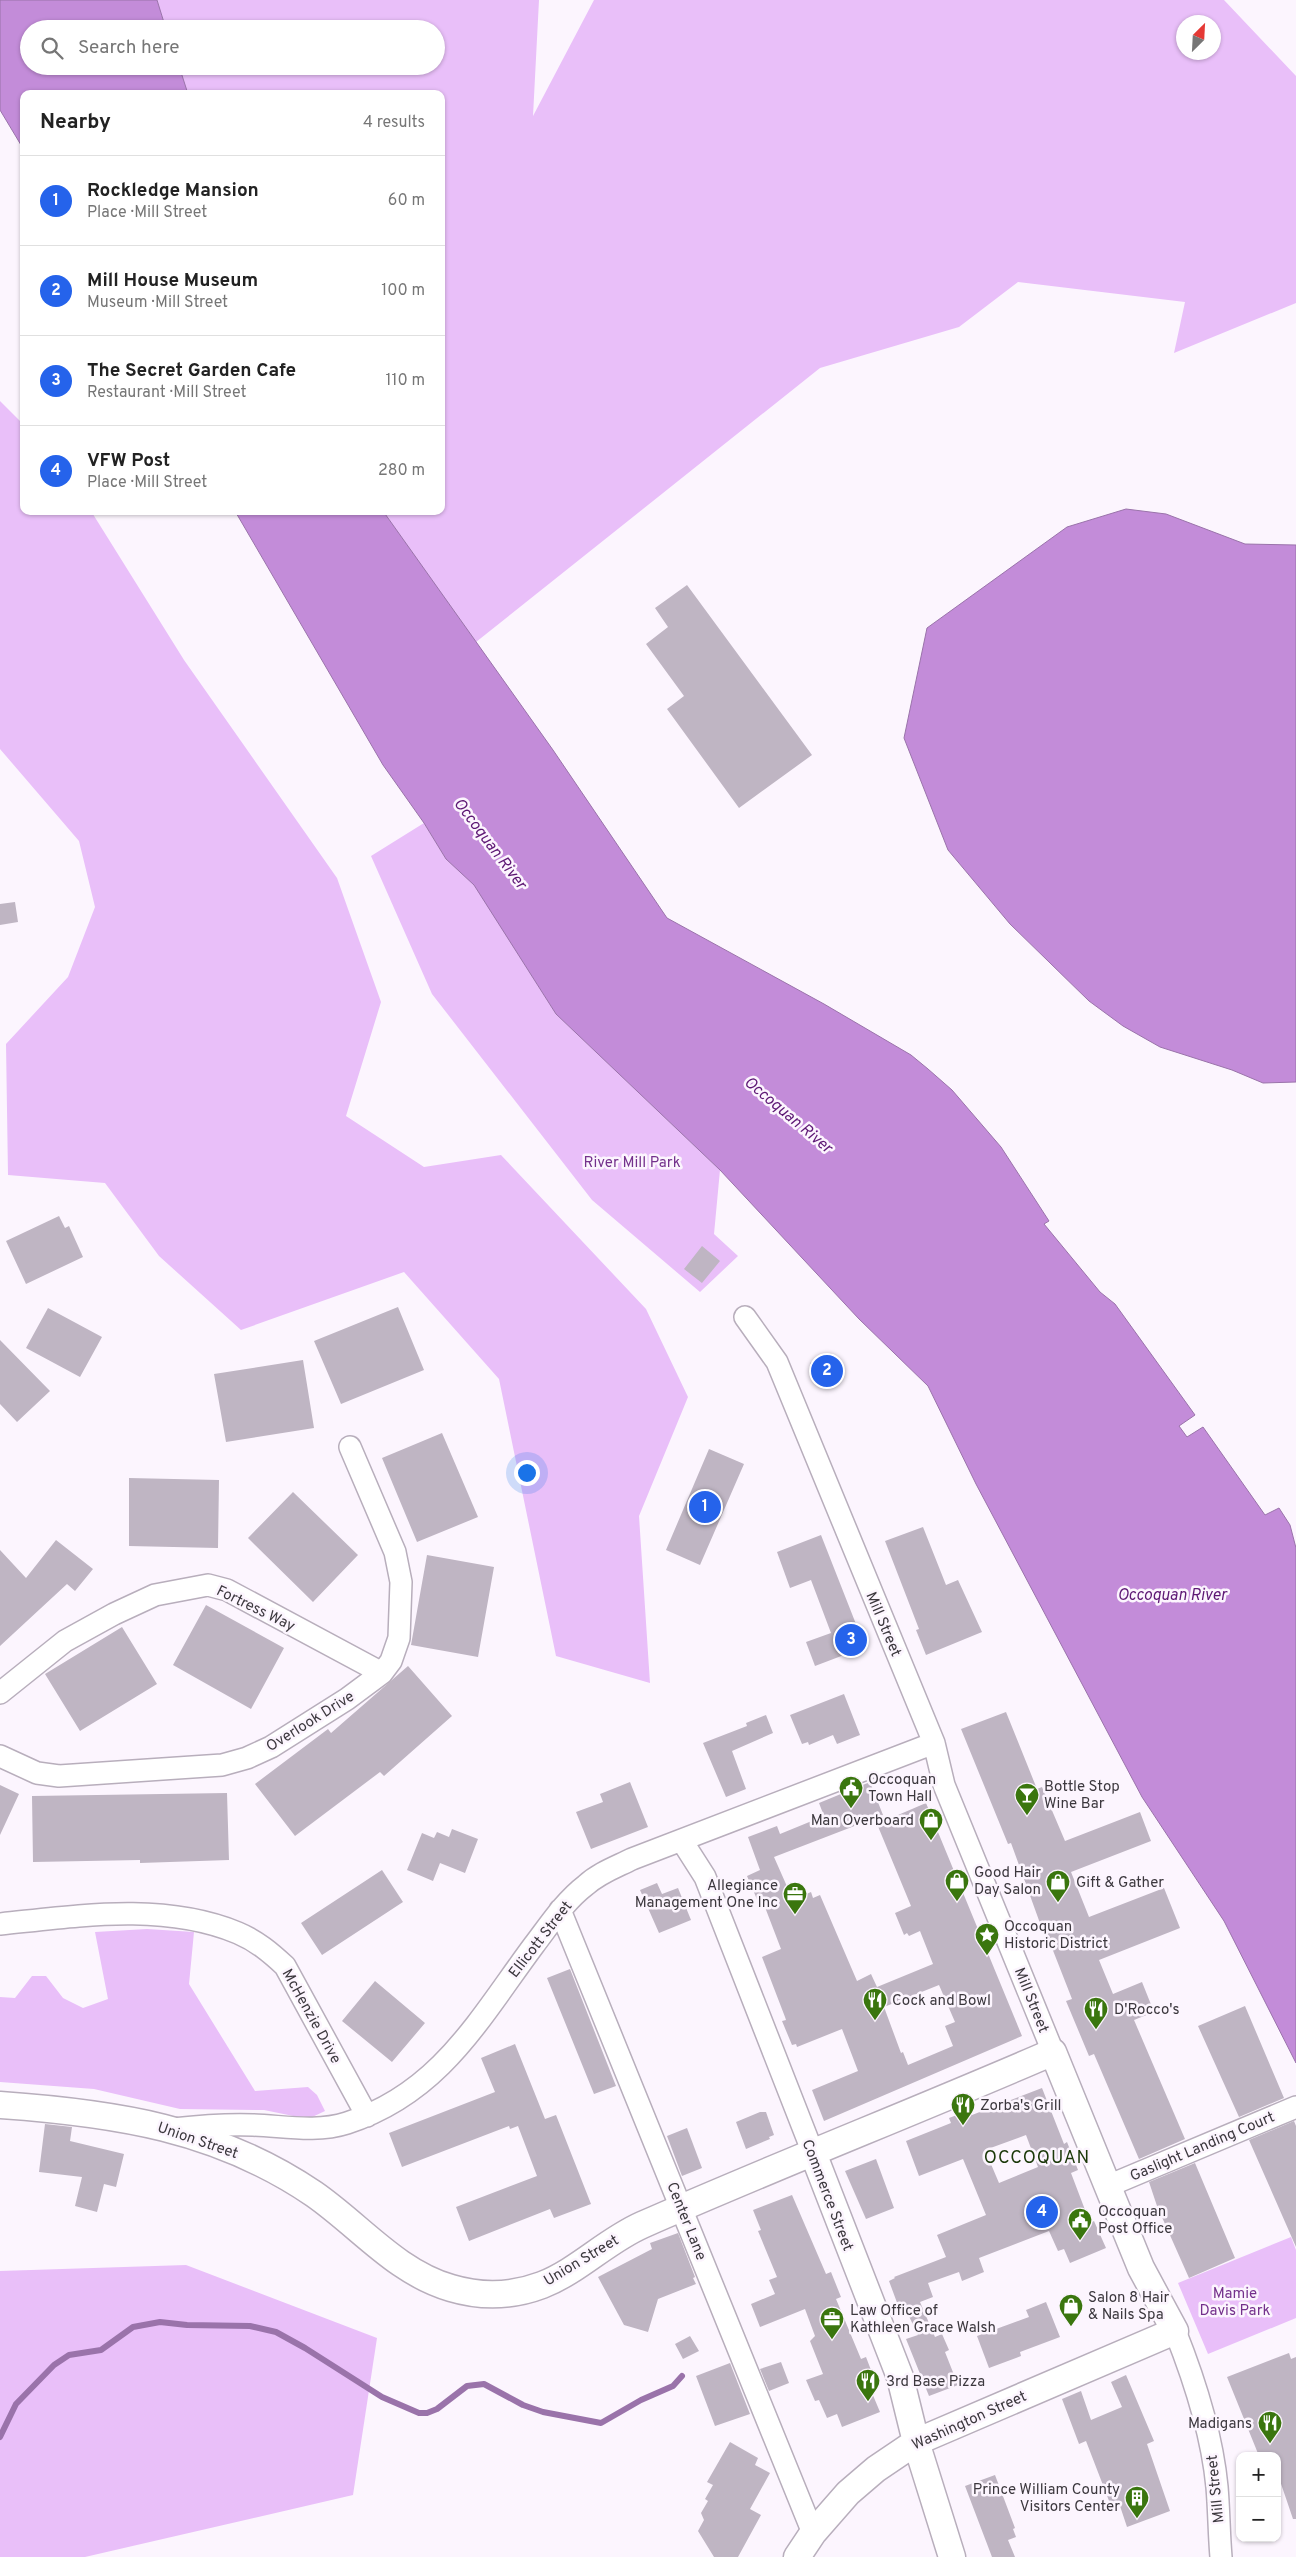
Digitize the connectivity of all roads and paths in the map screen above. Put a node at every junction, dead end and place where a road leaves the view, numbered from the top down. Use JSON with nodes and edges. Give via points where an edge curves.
{"nodes":[{"id":1,"x":745,"y":1317,"type":"dead end"},
{"id":2,"x":350,"y":1447,"type":"dead end"},
{"id":3,"x":382,"y":1673,"type":"junction"},
{"id":4,"x":0,"y":1693,"type":"edge"},
{"id":5,"x":934,"y":1743,"type":"junction"},
{"id":6,"x":0,"y":1756,"type":"edge"},
{"id":7,"x":682,"y":1841,"type":"junction"},
{"id":8,"x":560,"y":1910,"type":"junction"},
{"id":9,"x":0,"y":1924,"type":"edge"},
{"id":10,"x":1053,"y":2052,"type":"junction"},
{"id":11,"x":0,"y":2105,"type":"edge"},
{"id":12,"x":1296,"y":2107,"type":"edge"},
{"id":13,"x":367,"y":2116,"type":"junction"},
{"id":14,"x":172,"y":2129,"type":"junction"},
{"id":15,"x":813,"y":2153,"type":"junction"},
{"id":16,"x":1108,"y":2186,"type":"junction"},
{"id":17,"x":682,"y":2208,"type":"junction"},
{"id":18,"x":1175,"y":2331,"type":"junction"},
{"id":19,"x":916,"y":2442,"type":"junction"},
{"id":20,"x":813,"y":2533,"type":"junction"},
{"id":21,"x":798,"y":2557,"type":"edge"},
{"id":22,"x":952,"y":2557,"type":"edge"},
{"id":23,"x":1221,"y":2557,"type":"edge"}],
"edges":[{"from":1,"to":5,"type":"street","name":"Mill Street","via":[[777,1362]]},
{"from":2,"to":3,"type":"street","name":"Overlook Drive","via":[[395,1552],[401,1582],[398,1644]]},
{"from":3,"to":4,"type":"street","name":"Fortress Way","via":[[227,1590],[208,1585],[155,1595],[114,1614],[65,1641]]},
{"from":3,"to":6,"type":"street","name":"Overlook Drive","via":[[347,1700],[271,1747],[222,1765],[59,1776],[37,1773]]},
{"from":5,"to":7,"type":"street","name":"Ellicott Street"},
{"from":5,"to":10,"type":"street","name":"Mill Street","via":[[944,1784]]},
{"from":7,"to":8,"type":"street","name":"Ellicott Street","via":[[605,1872],[585,1885]]},
{"from":7,"to":15,"type":"street","name":"Commerce Street","via":[[705,1877]]},
{"from":8,"to":13,"type":"street","name":"Ellicott Street","via":[[451,2056],[428,2080],[401,2099]]},
{"from":8,"to":17,"type":"street","name":"Center Lane"},
{"from":9,"to":13,"type":"street","name":"McHenzie Drive","via":[[103,1914],[139,1914],[219,1926],[240,1934],[285,1966]]},
{"from":10,"to":15,"type":"street","name":"Union Street"},
{"from":10,"to":16,"type":"street","name":"Mill Street"},
{"from":11,"to":14,"type":"street","name":"Union Street","via":[[97,2114]]},
{"from":12,"to":16,"type":"street","name":"Gaslight Landing Court"},
{"from":13,"to":14,"type":"street","name":"Ellicott Street","via":[[336,2126],[308,2129],[216,2124]]},
{"from":14,"to":17,"type":"street","name":"Union Street","via":[[221,2146],[279,2173],[317,2196],[408,2270],[435,2283],[463,2291],[492,2295],[544,2284],[637,2227]]},
{"from":15,"to":17,"type":"street","name":"Union Street"},
{"from":15,"to":19,"type":"street","name":"Commerce Street","via":[[900,2377]]},
{"from":16,"to":18,"type":"street","name":"Mill Street","via":[[1141,2268]]},
{"from":17,"to":20,"type":"street","name":"Center Lane"},
{"from":18,"to":19,"type":"street","name":"Washington Street"},
{"from":18,"to":23,"type":"street","name":"Mill Street","via":[[1194,2379],[1205,2423],[1217,2486]]},
{"from":19,"to":20,"type":"street","name":"Washington Street","via":[[848,2493]]},
{"from":19,"to":22,"type":"street","name":"Commerce Street"},
{"from":20,"to":21,"type":"street","name":"Washington Street"}]}
